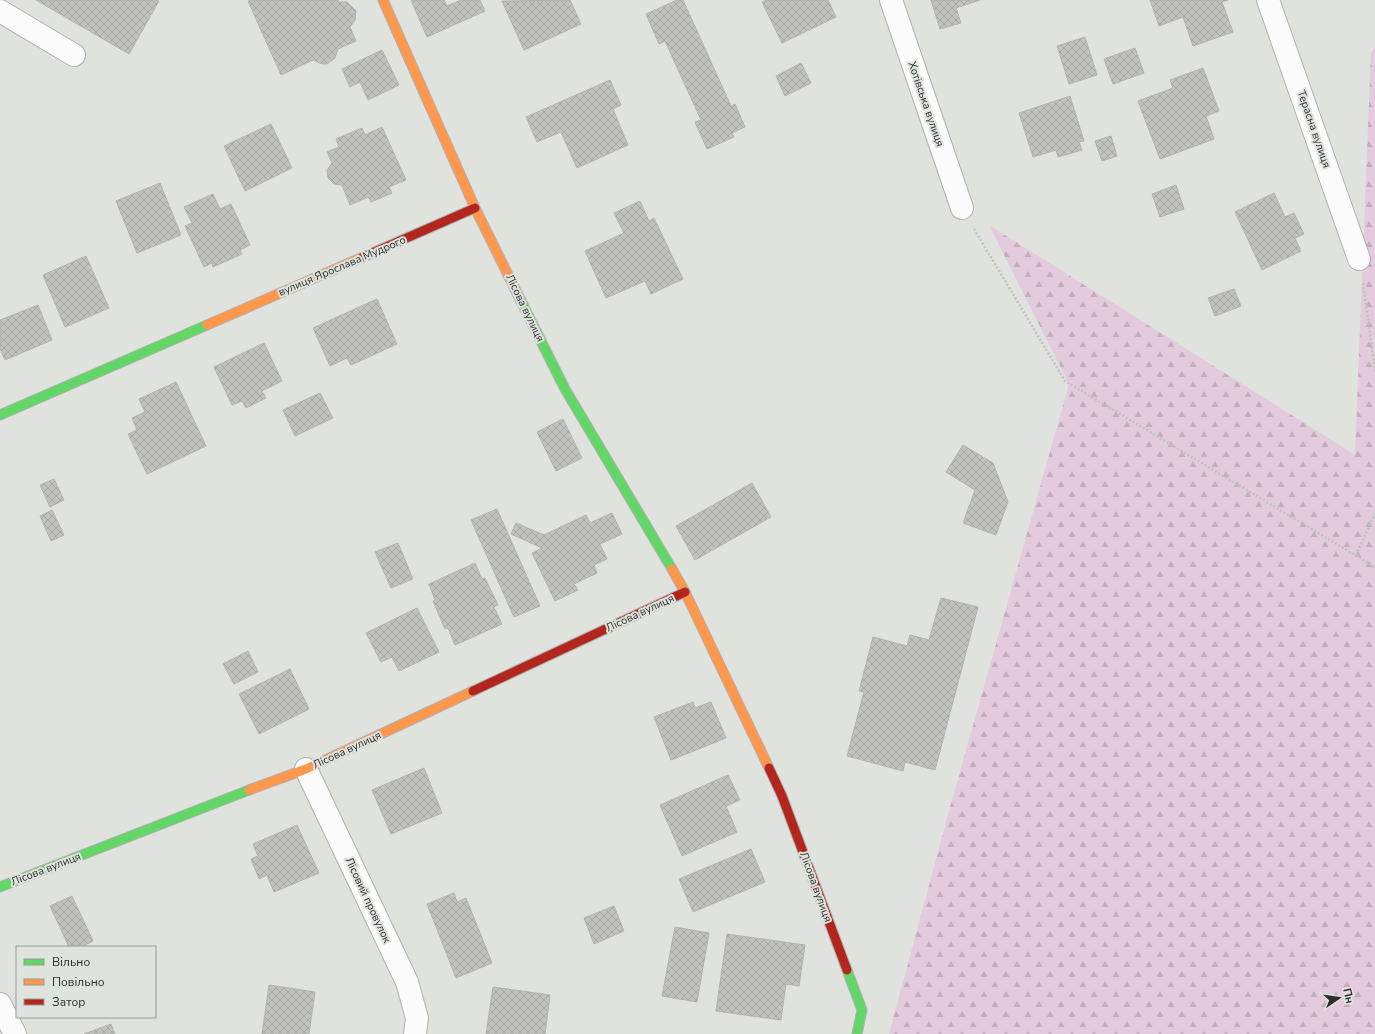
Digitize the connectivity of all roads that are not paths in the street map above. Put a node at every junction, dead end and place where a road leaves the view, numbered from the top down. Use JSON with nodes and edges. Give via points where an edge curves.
{"nodes":[{"id":1,"x":383,"y":0,"type":"edge"},
{"id":2,"x":891,"y":0,"type":"edge"},
{"id":3,"x":1268,"y":0,"type":"edge"},
{"id":4,"x":0,"y":11,"type":"edge"},
{"id":5,"x":74,"y":55,"type":"dead end"},
{"id":6,"x":475,"y":208,"type":"junction"},
{"id":7,"x":962,"y":208,"type":"road end"},
{"id":8,"x":1359,"y":259,"type":"road end"},
{"id":9,"x":0,"y":415,"type":"edge"},
{"id":10,"x":685,"y":592,"type":"junction"},
{"id":11,"x":306,"y":769,"type":"junction"},
{"id":12,"x":0,"y":886,"type":"edge"},
{"id":13,"x":0,"y":1004,"type":"edge"},
{"id":14,"x":15,"y":1034,"type":"edge"},
{"id":15,"x":415,"y":1034,"type":"edge"},
{"id":16,"x":857,"y":1034,"type":"edge"}],
"edges":[{"from":1,"to":6,"type":"street"},
{"from":2,"to":7,"type":"street","name":"Хотівська вулиця"},
{"from":3,"to":8,"type":"street","name":"Терасна вулиця"},
{"from":4,"to":5,"type":"street"},
{"from":6,"to":9,"type":"street","name":"вулиця Ярослава Мудрого"},
{"from":6,"to":10,"type":"street","name":"Лісова вулиця","via":[[565,389]]},
{"from":10,"to":11,"type":"street","name":"Лісова вулиця"},
{"from":10,"to":16,"type":"street","name":"Лісова вулиця","via":[[782,796],[862,1010]]},
{"from":11,"to":12,"type":"street","name":"Лісова вулиця"},
{"from":11,"to":15,"type":"street","name":"Лісовий провулок","via":[[407,982],[417,1018]]},
{"from":13,"to":14,"type":"street"}]}
